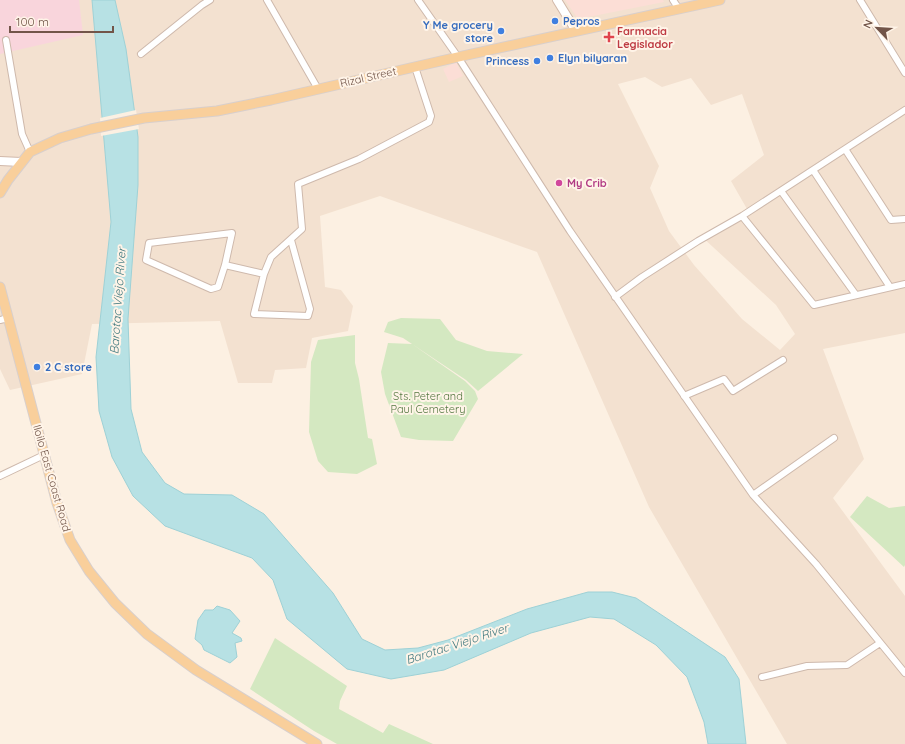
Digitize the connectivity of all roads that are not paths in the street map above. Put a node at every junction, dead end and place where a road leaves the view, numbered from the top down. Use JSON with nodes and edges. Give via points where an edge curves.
{"nodes":[{"id":1,"x":210,"y":0,"type":"edge"},
{"id":2,"x":267,"y":0,"type":"edge"},
{"id":3,"x":418,"y":0,"type":"edge"},
{"id":4,"x":557,"y":0,"type":"edge"},
{"id":5,"x":673,"y":0,"type":"edge"},
{"id":6,"x":720,"y":0,"type":"edge"},
{"id":7,"x":860,"y":0,"type":"edge"},
{"id":8,"x":679,"y":9,"type":"junction"},
{"id":9,"x":576,"y":31,"type":"junction"},
{"id":10,"x":6,"y":40,"type":"dead end"},
{"id":11,"x":141,"y":54,"type":"dead end"},
{"id":12,"x":458,"y":56,"type":"junction"},
{"id":13,"x":415,"y":67,"type":"junction"},
{"id":14,"x":905,"y":73,"type":"edge"},
{"id":15,"x":318,"y":88,"type":"junction"},
{"id":16,"x":905,"y":110,"type":"edge"},
{"id":17,"x":845,"y":150,"type":"junction"},
{"id":18,"x":30,"y":152,"type":"junction"},
{"id":19,"x":0,"y":161,"type":"edge"},
{"id":20,"x":21,"y":162,"type":"junction"},
{"id":21,"x":813,"y":170,"type":"junction"},
{"id":22,"x":781,"y":191,"type":"junction"},
{"id":23,"x":0,"y":193,"type":"edge"},
{"id":24,"x":742,"y":216,"type":"junction"},
{"id":25,"x":905,"y":219,"type":"edge"},
{"id":26,"x":291,"y":240,"type":"junction"},
{"id":27,"x":225,"y":265,"type":"junction"},
{"id":28,"x":264,"y":274,"type":"junction"},
{"id":29,"x":905,"y":284,"type":"edge"},
{"id":30,"x":0,"y":287,"type":"edge"},
{"id":31,"x":890,"y":287,"type":"junction"},
{"id":32,"x":856,"y":295,"type":"junction"},
{"id":33,"x":615,"y":296,"type":"junction"},
{"id":34,"x":4,"y":319,"type":"edge"},
{"id":35,"x":783,"y":360,"type":"dead end"},
{"id":36,"x":684,"y":396,"type":"junction"},
{"id":37,"x":834,"y":438,"type":"dead end"},
{"id":38,"x":44,"y":455,"type":"junction"},
{"id":39,"x":0,"y":476,"type":"edge"},
{"id":40,"x":753,"y":495,"type":"junction"},
{"id":41,"x":880,"y":643,"type":"junction"},
{"id":42,"x":905,"y":673,"type":"edge"},
{"id":43,"x":762,"y":677,"type":"dead end"},
{"id":44,"x":316,"y":744,"type":"edge"}],
"edges":[{"from":1,"to":11,"type":"street"},
{"from":2,"to":15,"type":"street"},
{"from":3,"to":12,"type":"street"},
{"from":4,"to":9,"type":"street"},
{"from":5,"to":8,"type":"street"},
{"from":6,"to":8,"type":"main road","name":"Rizal Street"},
{"from":7,"to":14,"type":"street"},
{"from":8,"to":9,"type":"main road","name":"Rizal Street"},
{"from":9,"to":12,"type":"main road","name":"Rizal Street"},
{"from":10,"to":18,"type":"street","via":[[22,134]]},
{"from":12,"to":13,"type":"main road","name":"Rizal Street"},
{"from":12,"to":33,"type":"street","via":[[570,231]]},
{"from":13,"to":15,"type":"main road","name":"Rizal Street"},
{"from":13,"to":26,"type":"street","via":[[431,116],[429,122],[359,159],[298,184],[302,229]]},
{"from":15,"to":18,"type":"main road","name":"Rizal Street","via":[[217,111],[144,118],[91,129],[60,138]]},
{"from":16,"to":17,"type":"street"},
{"from":17,"to":21,"type":"street"},
{"from":17,"to":25,"type":"street","via":[[891,220]]},
{"from":18,"to":20,"type":"main road","name":"Rizal Street"},
{"from":19,"to":20,"type":"street"},
{"from":20,"to":23,"type":"main road"},
{"from":21,"to":22,"type":"street"},
{"from":21,"to":31,"type":"street"},
{"from":22,"to":24,"type":"street"},
{"from":22,"to":32,"type":"street"},
{"from":24,"to":32,"type":"street","via":[[814,305]]},
{"from":24,"to":33,"type":"street","via":[[698,241]]},
{"from":26,"to":28,"type":"street","via":[[271,257]]},
{"from":26,"to":28,"type":"street","via":[[310,309],[308,316],[254,314]]},
{"from":27,"to":27,"type":"street","via":[[218,287],[211,289],[146,260],[149,243],[232,233]]},
{"from":27,"to":28,"type":"street"},
{"from":29,"to":31,"type":"street"},
{"from":30,"to":34,"type":"main road","name":"Iloilo East Coast Road"},
{"from":31,"to":32,"type":"street"},
{"from":33,"to":36,"type":"street"},
{"from":34,"to":38,"type":"main road","name":"Iloilo East Coast Road"},
{"from":35,"to":36,"type":"street","via":[[733,391],[724,379]]},
{"from":36,"to":40,"type":"street"},
{"from":37,"to":40,"type":"street"},
{"from":38,"to":39,"type":"street"},
{"from":38,"to":44,"type":"main road","name":"Iloilo East Coast Road","via":[[70,540],[115,603],[147,634],[196,670]]},
{"from":40,"to":41,"type":"street","via":[[816,564]]},
{"from":41,"to":42,"type":"street"},
{"from":41,"to":43,"type":"street","via":[[847,665],[807,666]]}]}
